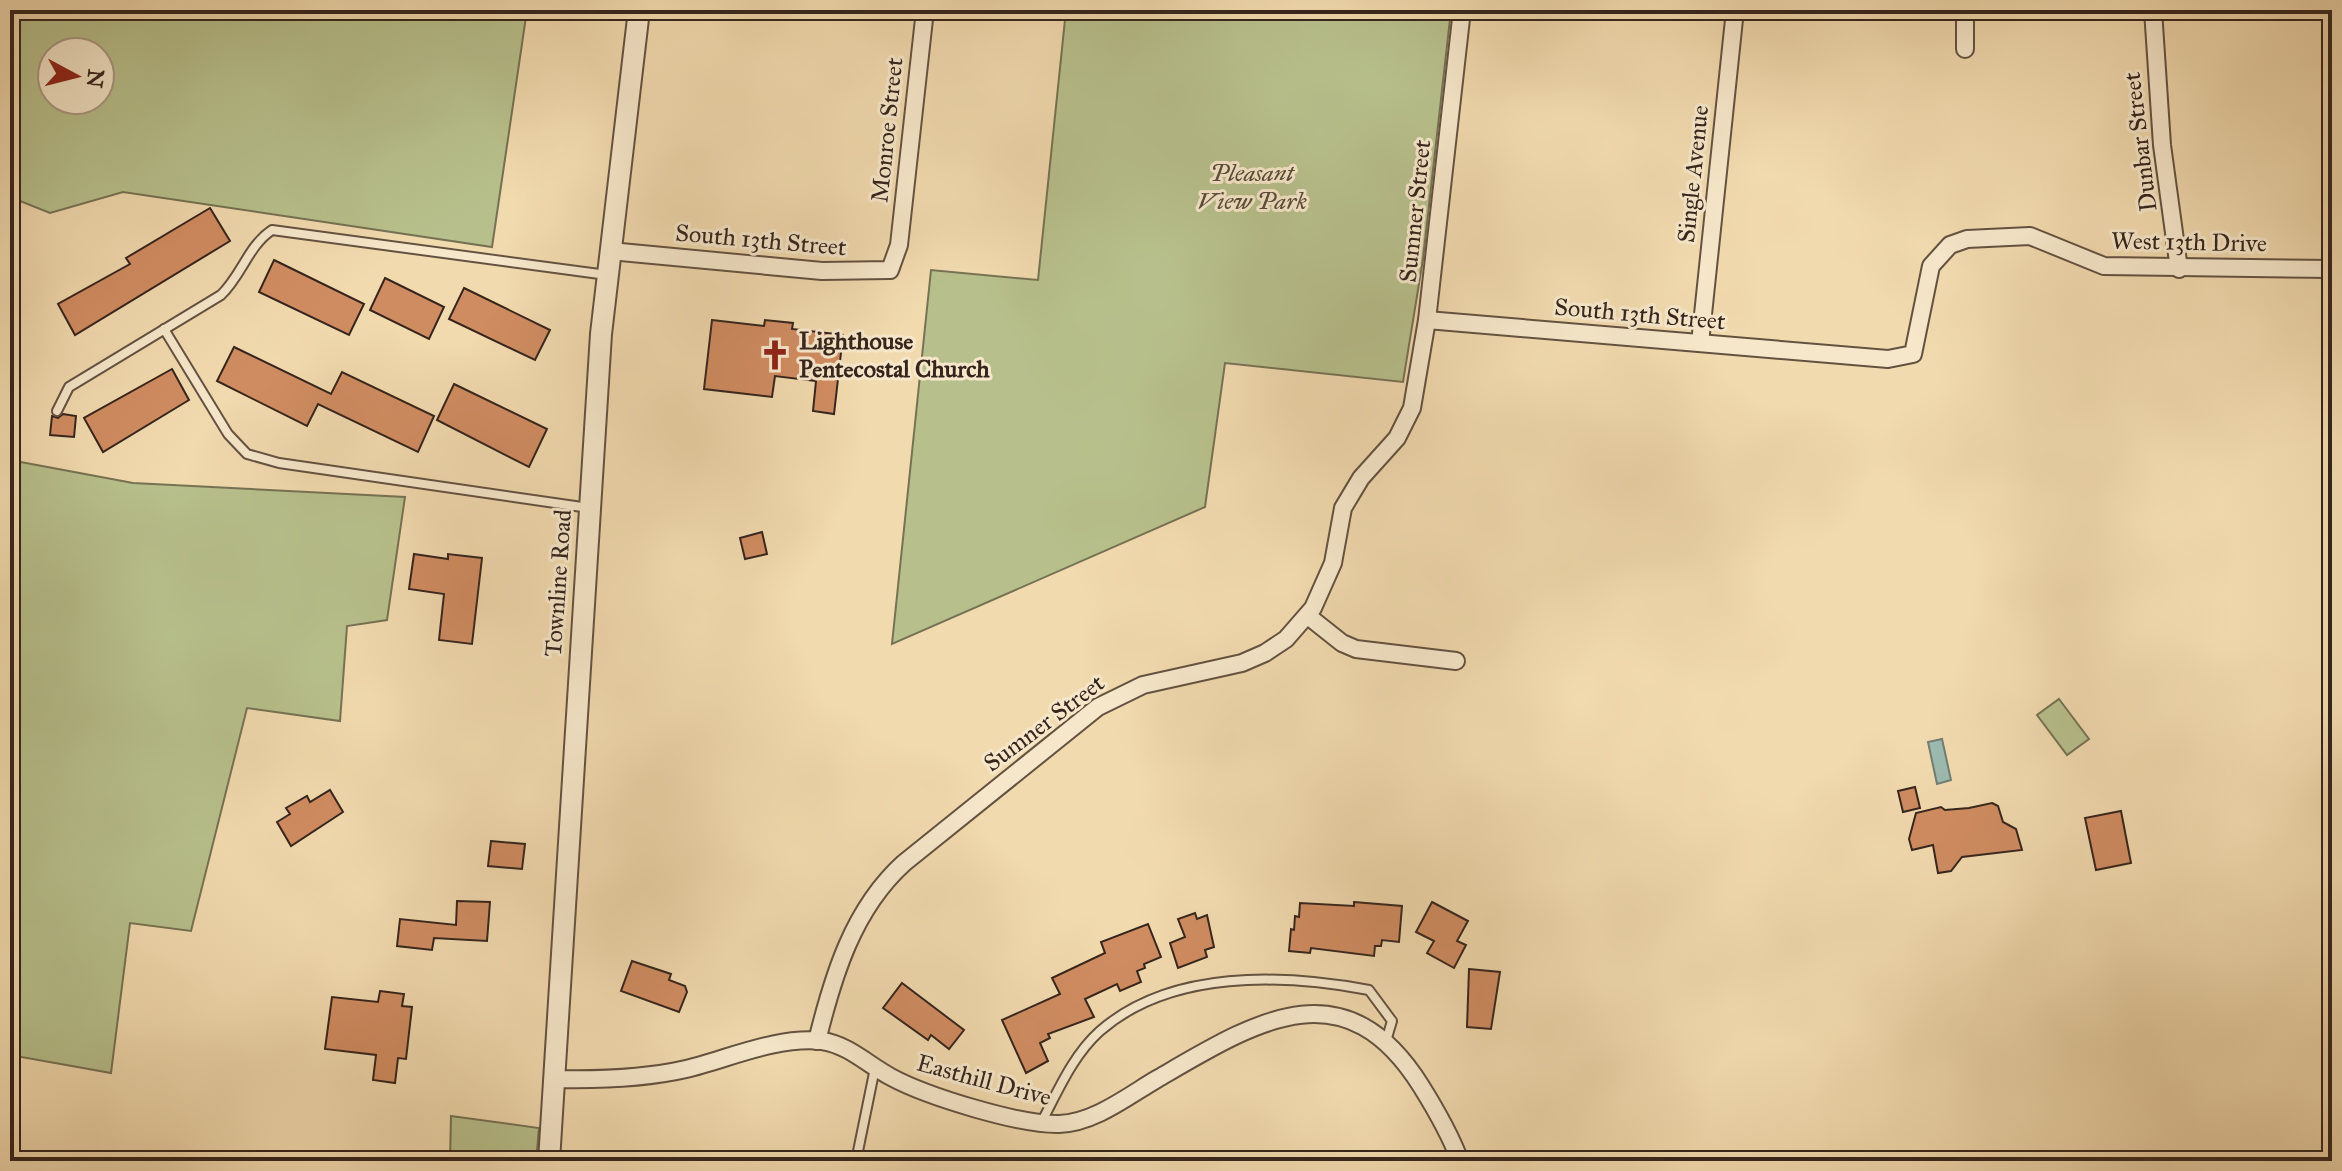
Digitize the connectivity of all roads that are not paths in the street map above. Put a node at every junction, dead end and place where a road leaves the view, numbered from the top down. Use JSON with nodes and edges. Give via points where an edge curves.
{"nodes":[{"id":1,"x":639,"y":10,"type":"edge"},
{"id":2,"x":925,"y":10,"type":"edge"},
{"id":3,"x":1462,"y":10,"type":"edge"},
{"id":4,"x":1735,"y":10,"type":"edge"},
{"id":5,"x":1965,"y":10,"type":"edge"},
{"id":6,"x":2153,"y":10,"type":"edge"},
{"id":7,"x":1965,"y":49,"type":"dead end"},
{"id":8,"x":610,"y":251,"type":"junction"},
{"id":9,"x":897,"y":255,"type":"joint"},
{"id":10,"x":2179,"y":269,"type":"junction"},
{"id":11,"x":2332,"y":269,"type":"edge"},
{"id":12,"x":608,"y":275,"type":"junction"},
{"id":13,"x":1427,"y":320,"type":"junction"},
{"id":14,"x":164,"y":329,"type":"junction"},
{"id":15,"x":1700,"y":343,"type":"junction"},
{"id":16,"x":1849,"y":356,"type":"joint"},
{"id":17,"x":57,"y":411,"type":"dead end"},
{"id":18,"x":589,"y":508,"type":"junction"},
{"id":19,"x":1308,"y":616,"type":"junction"},
{"id":20,"x":1456,"y":661,"type":"dead end"},
{"id":21,"x":817,"y":1041,"type":"junction"},
{"id":22,"x":1386,"y":1041,"type":"junction"},
{"id":23,"x":875,"y":1067,"type":"junction"},
{"id":24,"x":554,"y":1079,"type":"junction"},
{"id":25,"x":1041,"y":1123,"type":"junction"},
{"id":26,"x":549,"y":1161,"type":"edge"},
{"id":27,"x":856,"y":1161,"type":"edge"},
{"id":28,"x":1460,"y":1161,"type":"edge"}],
"edges":[{"from":1,"to":8,"type":"street","name":"Townline Road"},
{"from":2,"to":9,"type":"street","name":"Monroe Street"},
{"from":3,"to":13,"type":"street","name":"Sumner Street"},
{"from":4,"to":15,"type":"street","name":"Single Avenue"},
{"from":5,"to":7,"type":"street"},
{"from":6,"to":10,"type":"street","name":"Dunbar Street","via":[[2162,145]]},
{"from":8,"to":9,"type":"street","name":"South 13th Street","via":[[882,273],[890,270]]},
{"from":8,"to":12,"type":"street","name":"Townline Road"},
{"from":10,"to":11,"type":"street","name":"West 13th Drive"},
{"from":10,"to":16,"type":"street","name":"West 13th Drive","via":[[2104,266],[2030,236],[1967,239],[1950,245],[1931,266],[1913,354],[1888,359]]},
{"from":12,"to":14,"type":"lane","via":[[272,230],[258,240],[236,281],[221,295]]},
{"from":12,"to":18,"type":"street","name":"Townline Road"},
{"from":13,"to":15,"type":"street","name":"South 13th Street"},
{"from":13,"to":19,"type":"street","name":"Sumner Street","via":[[1407,420],[1348,499],[1326,584]]},
{"from":14,"to":17,"type":"lane","via":[[69,387]]},
{"from":14,"to":18,"type":"lane","via":[[228,434],[252,456]]},
{"from":15,"to":16,"type":"street","name":"South 13th Street"},
{"from":18,"to":24,"type":"street","name":"Townline Road"},
{"from":19,"to":20,"type":"street","via":[[1356,649]]},
{"from":19,"to":21,"type":"street","name":"Sumner Street","via":[[1286,639],[1242,663],[1143,685],[1098,707],[904,863],[882,885],[857,925]]},
{"from":21,"to":23,"type":"street","name":"Easthill Drive","via":[[846,1049]]},
{"from":21,"to":24,"type":"street","name":"Easthill Drive","via":[[646,1076]]},
{"from":22,"to":25,"type":"street","name":"Easthill Drive","via":[[1365,1025],[1336,1015],[1276,1019],[1091,1116],[1070,1123]]},
{"from":22,"to":25,"type":"lane","via":[[1392,1021],[1369,990],[1328,983],[1238,981],[1168,992],[1134,1006],[1099,1032],[1072,1066]]},
{"from":22,"to":28,"type":"street","name":"Easthill Drive","via":[[1432,1103]]},
{"from":23,"to":25,"type":"street","name":"Easthill Drive","via":[[910,1086]]},
{"from":23,"to":27,"type":"lane"},
{"from":24,"to":26,"type":"street","name":"Townline Road"}]}
